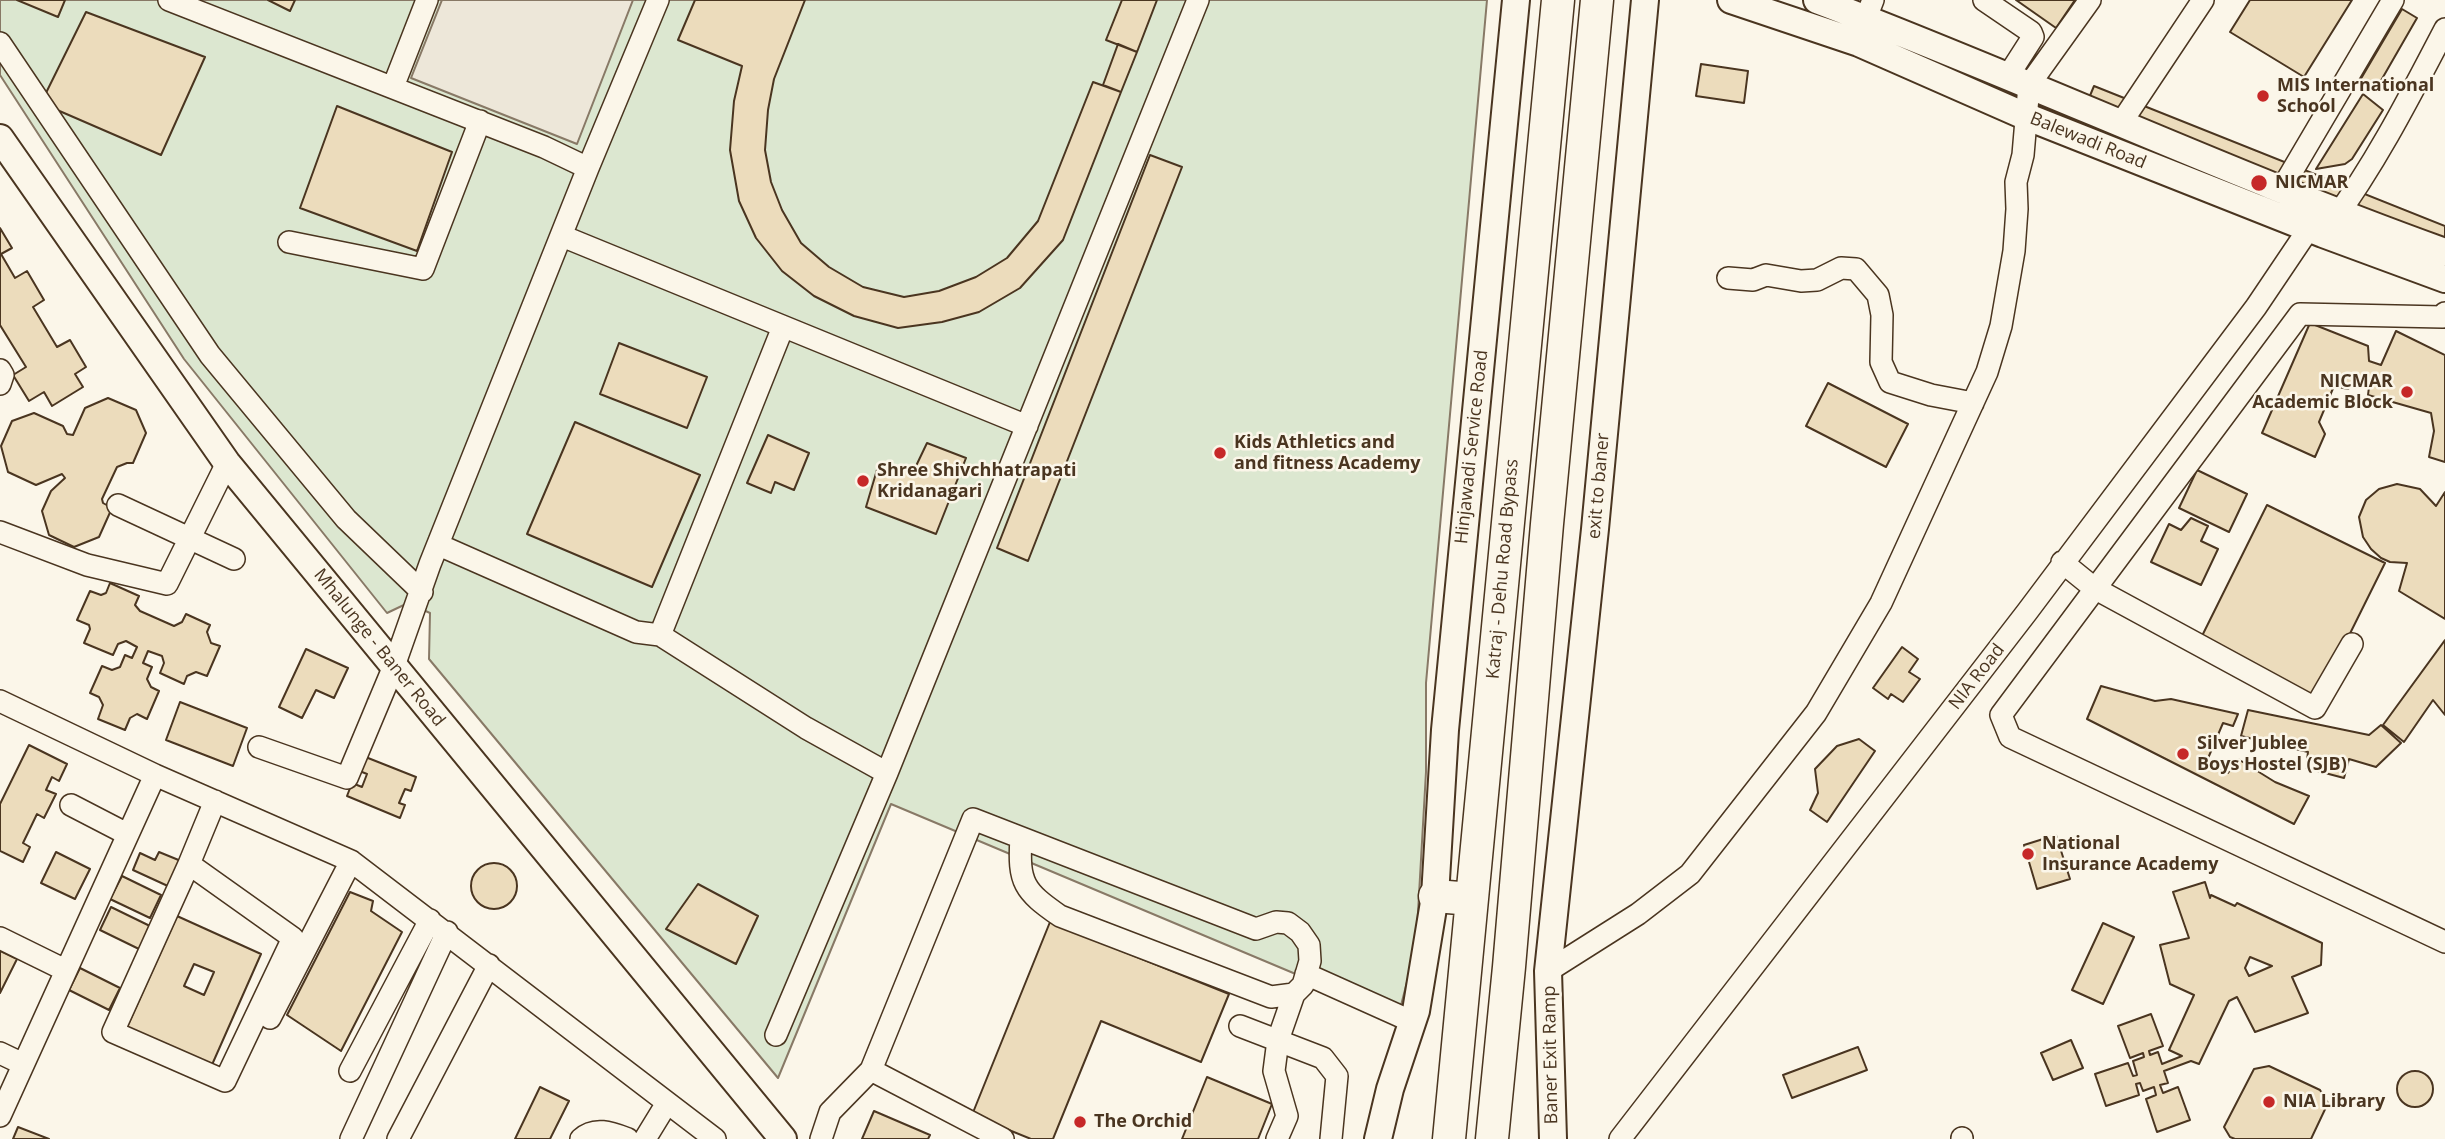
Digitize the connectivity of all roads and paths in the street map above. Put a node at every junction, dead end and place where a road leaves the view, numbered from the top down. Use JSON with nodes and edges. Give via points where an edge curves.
{"nodes":[{"id":1,"x":169,"y":0,"type":"edge"},
{"id":2,"x":427,"y":0,"type":"edge"},
{"id":3,"x":658,"y":0,"type":"edge"},
{"id":4,"x":1198,"y":0,"type":"edge"},
{"id":5,"x":1516,"y":0,"type":"edge"},
{"id":6,"x":1558,"y":0,"type":"edge"},
{"id":7,"x":1597,"y":0,"type":"edge"},
{"id":8,"x":1645,"y":0,"type":"edge"},
{"id":9,"x":1731,"y":0,"type":"edge"},
{"id":10,"x":1818,"y":0,"type":"edge"},
{"id":11,"x":1984,"y":0,"type":"edge"},
{"id":12,"x":2090,"y":0,"type":"edge"},
{"id":13,"x":2203,"y":0,"type":"edge"},
{"id":14,"x":2393,"y":0,"type":"edge"},
{"id":15,"x":1869,"y":9,"type":"edge"},
{"id":16,"x":2445,"y":29,"type":"edge"},
{"id":17,"x":0,"y":43,"type":"edge"},
{"id":18,"x":2018,"y":80,"type":"junction"},
{"id":19,"x":393,"y":87,"type":"junction"},
{"id":20,"x":2025,"y":116,"type":"junction"},
{"id":21,"x":480,"y":121,"type":"junction"},
{"id":22,"x":2121,"y":123,"type":"junction"},
{"id":23,"x":1502,"y":137,"type":"junction"},
{"id":24,"x":0,"y":138,"type":"edge"},
{"id":25,"x":1544,"y":143,"type":"junction"},
{"id":26,"x":588,"y":168,"type":"junction"},
{"id":27,"x":2281,"y":190,"type":"junction"},
{"id":28,"x":2323,"y":221,"type":"junction"},
{"id":29,"x":562,"y":236,"type":"junction"},
{"id":30,"x":289,"y":242,"type":"dead end"},
{"id":31,"x":2445,"y":252,"type":"edge"},
{"id":32,"x":1728,"y":278,"type":"dead end"},
{"id":33,"x":2445,"y":279,"type":"edge"},
{"id":34,"x":2445,"y":313,"type":"edge"},
{"id":35,"x":783,"y":327,"type":"junction"},
{"id":36,"x":0,"y":370,"type":"edge"},
{"id":37,"x":0,"y":384,"type":"edge"},
{"id":38,"x":1973,"y":403,"type":"junction"},
{"id":39,"x":1027,"y":426,"type":"junction"},
{"id":40,"x":227,"y":463,"type":"junction"},
{"id":41,"x":118,"y":505,"type":"dead end"},
{"id":42,"x":0,"y":532,"type":"edge"},
{"id":43,"x":188,"y":537,"type":"junction"},
{"id":44,"x":439,"y":545,"type":"junction"},
{"id":45,"x":234,"y":559,"type":"dead end"},
{"id":46,"x":2062,"y":562,"type":"junction"},
{"id":47,"x":2094,"y":588,"type":"junction"},
{"id":48,"x":422,"y":592,"type":"junction"},
{"id":49,"x":660,"y":635,"type":"junction"},
{"id":50,"x":2352,"y":644,"type":"dead end"},
{"id":51,"x":394,"y":666,"type":"junction"},
{"id":52,"x":0,"y":701,"type":"edge"},
{"id":53,"x":260,"y":747,"type":"dead end"},
{"id":54,"x":887,"y":773,"type":"junction"},
{"id":55,"x":155,"y":775,"type":"junction"},
{"id":56,"x":215,"y":801,"type":"junction"},
{"id":57,"x":71,"y":805,"type":"dead end"},
{"id":58,"x":127,"y":834,"type":"junction"},
{"id":59,"x":1021,"y":838,"type":"junction"},
{"id":60,"x":351,"y":861,"type":"junction"},
{"id":61,"x":188,"y":864,"type":"junction"},
{"id":62,"x":1435,"y":895,"type":"junction"},
{"id":63,"x":1472,"y":899,"type":"junction"},
{"id":64,"x":438,"y":926,"type":"junction"},
{"id":65,"x":0,"y":938,"type":"edge"},
{"id":66,"x":2445,"y":942,"type":"edge"},
{"id":67,"x":489,"y":965,"type":"junction"},
{"id":68,"x":1509,"y":967,"type":"junction"},
{"id":69,"x":65,"y":970,"type":"junction"},
{"id":70,"x":1548,"y":971,"type":"junction"},
{"id":71,"x":1306,"y":974,"type":"junction"},
{"id":72,"x":1294,"y":994,"type":"junction"},
{"id":73,"x":1413,"y":1022,"type":"junction"},
{"id":74,"x":1240,"y":1026,"type":"dead end"},
{"id":75,"x":265,"y":1028,"type":"dead end"},
{"id":76,"x":776,"y":1035,"type":"dead end"},
{"id":77,"x":1278,"y":1040,"type":"junction"},
{"id":78,"x":0,"y":1053,"type":"edge"},
{"id":79,"x":23,"y":1063,"type":"junction"},
{"id":80,"x":871,"y":1070,"type":"junction"},
{"id":81,"x":350,"y":1071,"type":"dead end"},
{"id":82,"x":667,"y":1102,"type":"junction"},
{"id":83,"x":0,"y":1116,"type":"edge"},
{"id":84,"x":351,"y":1139,"type":"edge"},
{"id":85,"x":398,"y":1139,"type":"edge"},
{"id":86,"x":581,"y":1139,"type":"edge"},
{"id":87,"x":628,"y":1139,"type":"edge"},
{"id":88,"x":645,"y":1139,"type":"edge"},
{"id":89,"x":715,"y":1139,"type":"edge"},
{"id":90,"x":783,"y":1139,"type":"edge"},
{"id":91,"x":821,"y":1139,"type":"edge"},
{"id":92,"x":1003,"y":1139,"type":"edge"},
{"id":93,"x":1277,"y":1139,"type":"edge"},
{"id":94,"x":1331,"y":1139,"type":"edge"},
{"id":95,"x":1378,"y":1139,"type":"edge"},
{"id":96,"x":1449,"y":1139,"type":"edge"},
{"id":97,"x":1492,"y":1139,"type":"edge"},
{"id":98,"x":1553,"y":1139,"type":"edge"},
{"id":99,"x":1620,"y":1139,"type":"edge"}],
"edges":[{"from":1,"to":19,"type":"street"},
{"from":2,"to":19,"type":"street"},
{"from":3,"to":26,"type":"street"},
{"from":4,"to":39,"type":"street"},
{"from":5,"to":23,"type":"main road","name":"Hinjawadi Service Road"},
{"from":6,"to":25,"type":"highway","name":"Katraj - Dehu Road Bypass"},
{"from":7,"to":68,"type":"highway"},
{"from":8,"to":70,"type":"main road","name":"exit to baner"},
{"from":9,"to":20,"type":"main road","name":"Balewadi Road","via":[[1859,43]]},
{"from":10,"to":15,"type":"main road","name":"Balewadi Road"},
{"from":11,"to":18,"type":"street","via":[[2031,32]]},
{"from":12,"to":18,"type":"street"},
{"from":13,"to":22,"type":"street"},
{"from":14,"to":27,"type":"street"},
{"from":15,"to":18,"type":"main road","name":"Balewadi Road"},
{"from":16,"to":28,"type":"street","name":"NIA Road","via":[[2365,175]]},
{"from":17,"to":48,"type":"street","via":[[211,355],[346,519]]},
{"from":18,"to":20,"type":"street"},
{"from":18,"to":22,"type":"main road","name":"Balewadi Road"},
{"from":19,"to":21,"type":"street"},
{"from":20,"to":28,"type":"main road","name":"Balewadi Road"},
{"from":20,"to":38,"type":"street","via":[[2008,293],[1987,372]]},
{"from":21,"to":26,"type":"street"},
{"from":21,"to":30,"type":"street","via":[[423,269]]},
{"from":22,"to":27,"type":"main road","name":"Balewadi Road"},
{"from":23,"to":25,"type":"main road"},
{"from":23,"to":62,"type":"main road","name":"Hinjawadi Service Road","via":[[1446,730]]},
{"from":24,"to":40,"type":"main road","name":"Mhalunge - Baner Road"},
{"from":25,"to":63,"type":"highway","name":"Katraj - Dehu Road Bypass"},
{"from":26,"to":29,"type":"street"},
{"from":27,"to":28,"type":"main road","name":"Balewadi Road"},
{"from":28,"to":31,"type":"main road","name":"Balewadi Road"},
{"from":28,"to":33,"type":"main road","name":"Balewadi Road"},
{"from":28,"to":46,"type":"street","name":"NIA Road"},
{"from":29,"to":35,"type":"street"},
{"from":29,"to":44,"type":"street"},
{"from":32,"to":38,"type":"street","via":[[1753,280],[1766,275],[1801,281],[1841,268],[1856,270],[1878,295],[1881,362],[1890,382]]},
{"from":34,"to":47,"type":"street","via":[[2443,317],[2300,314]]},
{"from":35,"to":39,"type":"street"},
{"from":35,"to":49,"type":"street"},
{"from":36,"to":37,"type":"street","via":[[4,375]]},
{"from":38,"to":70,"type":"street","via":[[1881,603],[1816,713],[1690,874],[1638,914]]},
{"from":39,"to":54,"type":"street"},
{"from":40,"to":43,"type":"street"},
{"from":40,"to":51,"type":"main road","name":"Mhalunge - Baner Road"},
{"from":41,"to":43,"type":"street"},
{"from":42,"to":43,"type":"street","via":[[87,565],[167,584]]},
{"from":43,"to":45,"type":"street"},
{"from":44,"to":48,"type":"street"},
{"from":44,"to":49,"type":"street","via":[[636,632]]},
{"from":46,"to":47,"type":"street"},
{"from":46,"to":99,"type":"street","name":"NIA Road"},
{"from":47,"to":50,"type":"street","via":[[2315,708]]},
{"from":47,"to":66,"type":"street","via":[[2001,715],[2010,737]]},
{"from":48,"to":51,"type":"street"},
{"from":49,"to":54,"type":"street","via":[[806,728]]},
{"from":51,"to":53,"type":"street","via":[[347,778]]},
{"from":51,"to":90,"type":"main road","name":"Mhalunge - Baner Road"},
{"from":52,"to":55,"type":"street"},
{"from":54,"to":76,"type":"street"},
{"from":55,"to":56,"type":"street"},
{"from":55,"to":58,"type":"street"},
{"from":56,"to":60,"type":"street"},
{"from":56,"to":61,"type":"street"},
{"from":57,"to":58,"type":"street"},
{"from":58,"to":69,"type":"street"},
{"from":59,"to":71,"type":"street","via":[[1256,929],[1288,923],[1309,945]]},
{"from":59,"to":72,"type":"street","via":[[1024,884],[1060,916],[1271,997]]},
{"from":59,"to":80,"type":"street","via":[[973,819]]},
{"from":60,"to":64,"type":"street"},
{"from":60,"to":75,"type":"street"},
{"from":61,"to":61,"type":"street","via":[[293,938],[225,1081],[113,1032]]},
{"from":62,"to":63,"type":"highway"},
{"from":62,"to":73,"type":"main road"},
{"from":63,"to":96,"type":"highway","name":"Katraj - Dehu Road Bypass"},
{"from":64,"to":67,"type":"street"},
{"from":64,"to":81,"type":"street"},
{"from":64,"to":84,"type":"street"},
{"from":65,"to":69,"type":"street"},
{"from":67,"to":82,"type":"street"},
{"from":67,"to":85,"type":"street"},
{"from":68,"to":70,"type":"main road"},
{"from":68,"to":97,"type":"highway"},
{"from":69,"to":79,"type":"street"},
{"from":70,"to":98,"type":"main road","name":"Baner Exit Ramp"},
{"from":71,"to":72,"type":"street"},
{"from":71,"to":73,"type":"street"},
{"from":72,"to":77,"type":"street"},
{"from":73,"to":95,"type":"main road"},
{"from":74,"to":77,"type":"street"},
{"from":77,"to":93,"type":"street","via":[[1274,1071],[1287,1116]]},
{"from":77,"to":94,"type":"street","via":[[1323,1058],[1337,1076]]},
{"from":78,"to":79,"type":"street"},
{"from":79,"to":83,"type":"street"},
{"from":80,"to":91,"type":"street","via":[[830,1112]]},
{"from":80,"to":92,"type":"street"},
{"from":82,"to":88,"type":"street"},
{"from":82,"to":89,"type":"street"},
{"from":86,"to":87,"type":"street","via":[[594,1131]]}]}
